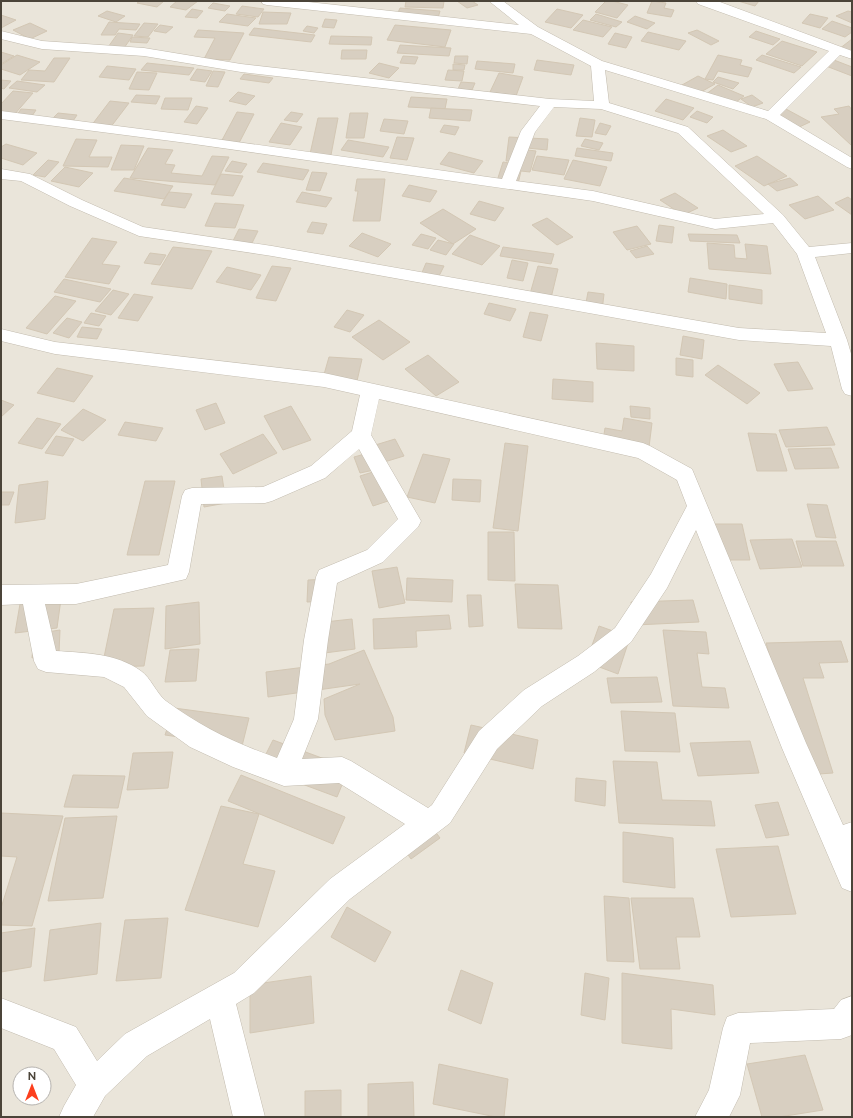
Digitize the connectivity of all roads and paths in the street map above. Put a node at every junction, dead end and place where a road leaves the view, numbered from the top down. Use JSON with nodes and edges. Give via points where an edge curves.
{"nodes":[{"id":1,"x":267,"y":1,"type":"edge"},
{"id":2,"x":494,"y":1,"type":"edge"},
{"id":3,"x":702,"y":1,"type":"edge"},
{"id":4,"x":534,"y":30,"type":"junction"},
{"id":5,"x":1,"y":35,"type":"edge"},
{"id":6,"x":838,"y":49,"type":"junction"},
{"id":7,"x":852,"y":55,"type":"edge"},
{"id":8,"x":597,"y":64,"type":"junction"},
{"id":9,"x":550,"y":103,"type":"junction"},
{"id":10,"x":602,"y":106,"type":"junction"},
{"id":11,"x":1,"y":115,"type":"edge"},
{"id":12,"x":771,"y":116,"type":"junction"},
{"id":13,"x":852,"y":164,"type":"edge"},
{"id":14,"x":1,"y":174,"type":"edge"},
{"id":15,"x":507,"y":184,"type":"junction"},
{"id":16,"x":777,"y":218,"type":"junction"},
{"id":17,"x":852,"y":248,"type":"edge"},
{"id":18,"x":805,"y":252,"type":"junction"},
{"id":19,"x":1,"y":335,"type":"edge"},
{"id":20,"x":838,"y":340,"type":"junction"},
{"id":21,"x":852,"y":389,"type":"edge"},
{"id":22,"x":371,"y":390,"type":"junction"},
{"id":23,"x":361,"y":435,"type":"junction"},
{"id":24,"x":698,"y":506,"type":"junction"},
{"id":25,"x":1,"y":595,"type":"edge"},
{"id":26,"x":32,"y":595,"type":"junction"},
{"id":27,"x":284,"y":773,"type":"junction"},
{"id":28,"x":428,"y":823,"type":"junction"},
{"id":29,"x":849,"y":857,"type":"edge"},
{"id":30,"x":219,"y":997,"type":"junction"},
{"id":31,"x":852,"y":1011,"type":"edge"},
{"id":32,"x":1,"y":1013,"type":"edge"},
{"id":33,"x":94,"y":1085,"type":"junction"},
{"id":34,"x":75,"y":1117,"type":"edge"},
{"id":35,"x":250,"y":1117,"type":"edge"},
{"id":36,"x":711,"y":1117,"type":"edge"}],
"edges":[{"from":1,"to":4,"type":"street"},
{"from":2,"to":4,"type":"street"},
{"from":3,"to":6,"type":"street"},
{"from":4,"to":8,"type":"street"},
{"from":5,"to":9,"type":"street","via":[[42,44],[144,52],[241,68]]},
{"from":6,"to":7,"type":"street"},
{"from":6,"to":12,"type":"street"},
{"from":8,"to":10,"type":"street"},
{"from":8,"to":12,"type":"street"},
{"from":9,"to":10,"type":"street"},
{"from":9,"to":15,"type":"street","via":[[528,131]]},
{"from":10,"to":16,"type":"street","via":[[682,130]]},
{"from":11,"to":15,"type":"street"},
{"from":12,"to":13,"type":"street"},
{"from":14,"to":20,"type":"street","via":[[25,176],[76,203],[139,230],[280,252],[739,334]]},
{"from":15,"to":16,"type":"street","via":[[592,196],[715,224]]},
{"from":16,"to":18,"type":"street"},
{"from":17,"to":18,"type":"street"},
{"from":18,"to":20,"type":"street"},
{"from":19,"to":22,"type":"street","via":[[55,348],[324,380]]},
{"from":20,"to":21,"type":"street"},
{"from":22,"to":23,"type":"street"},
{"from":22,"to":24,"type":"street","via":[[643,451],[685,475]]},
{"from":23,"to":26,"type":"street","via":[[318,472],[265,494],[192,496],[178,572],[76,594]]},
{"from":23,"to":27,"type":"street","via":[[410,521],[375,556],[327,577],[306,719]]},
{"from":24,"to":28,"type":"street","via":[[659,581],[623,635],[586,664],[533,698],[488,740],[441,814]]},
{"from":24,"to":29,"type":"street","via":[[795,748]]},
{"from":25,"to":26,"type":"street"},
{"from":26,"to":27,"type":"street","via":[[46,661],[106,666],[133,679],[156,708],[199,738],[242,758]]},
{"from":27,"to":28,"type":"street","via":[[342,770]]},
{"from":28,"to":30,"type":"street","via":[[340,889],[244,983]]},
{"from":30,"to":33,"type":"street","via":[[136,1045]]},
{"from":30,"to":35,"type":"street"},
{"from":31,"to":36,"type":"street","via":[[841,1024],[738,1028],[724,1095]]},
{"from":32,"to":33,"type":"street","via":[[65,1038]]},
{"from":33,"to":34,"type":"street"}]}
